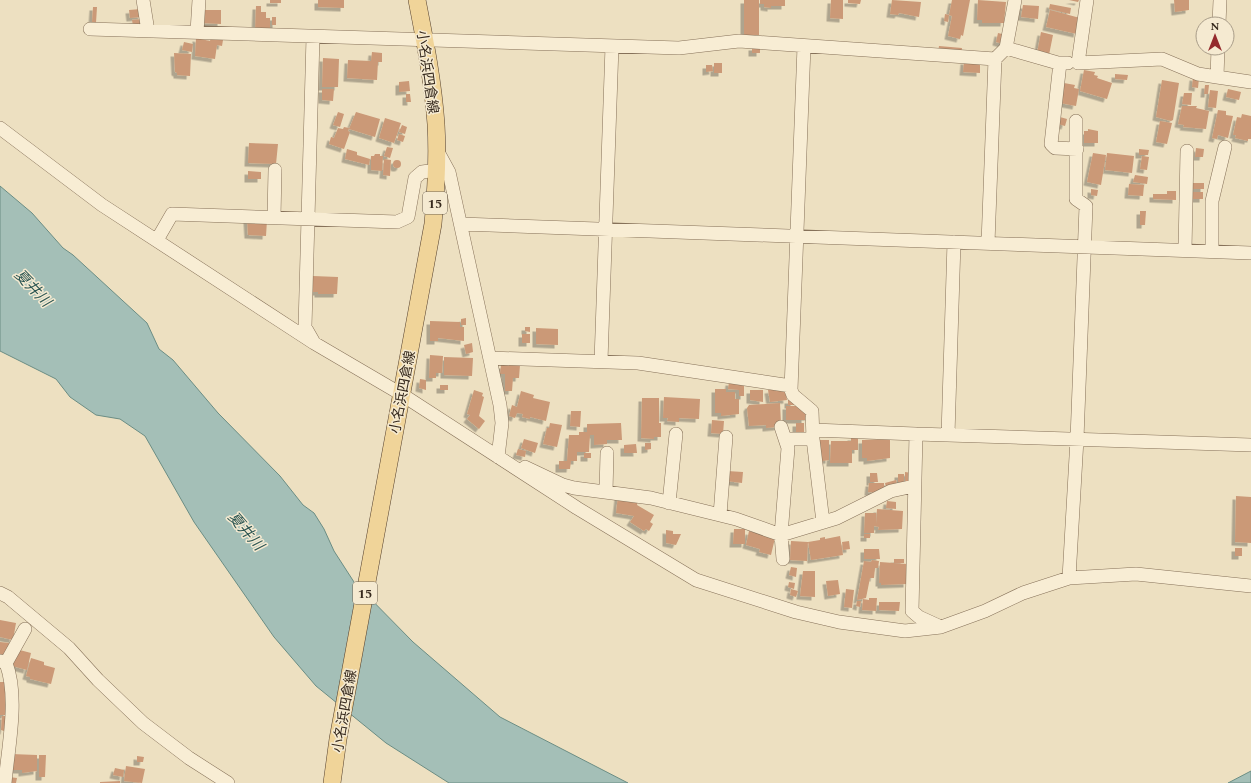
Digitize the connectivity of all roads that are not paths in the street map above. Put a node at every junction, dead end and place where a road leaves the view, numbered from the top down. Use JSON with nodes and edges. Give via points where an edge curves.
{"nodes":[{"id":1,"x":143,"y":0,"type":"edge"},
{"id":2,"x":199,"y":0,"type":"edge"},
{"id":3,"x":417,"y":0,"type":"edge"},
{"id":4,"x":1015,"y":0,"type":"edge"},
{"id":5,"x":1087,"y":0,"type":"edge"},
{"id":6,"x":1220,"y":0,"type":"edge"},
{"id":7,"x":1219,"y":16,"type":"edge"},
{"id":8,"x":90,"y":29,"type":"dead end"},
{"id":9,"x":148,"y":31,"type":"junction"},
{"id":10,"x":197,"y":32,"type":"junction"},
{"id":11,"x":313,"y":37,"type":"junction"},
{"id":12,"x":424,"y":39,"type":"junction"},
{"id":13,"x":612,"y":46,"type":"junction"},
{"id":14,"x":804,"y":46,"type":"junction"},
{"id":15,"x":1006,"y":48,"type":"junction"},
{"id":16,"x":1218,"y":56,"type":"edge"},
{"id":17,"x":995,"y":59,"type":"junction"},
{"id":18,"x":1078,"y":63,"type":"junction"},
{"id":19,"x":1060,"y":64,"type":"junction"},
{"id":20,"x":1217,"y":77,"type":"junction"},
{"id":21,"x":1251,"y":82,"type":"edge"},
{"id":22,"x":1076,"y":121,"type":"dead end"},
{"id":23,"x":0,"y":128,"type":"edge"},
{"id":24,"x":1225,"y":147,"type":"dead end"},
{"id":25,"x":436,"y":148,"type":"junction"},
{"id":26,"x":1078,"y":149,"type":"junction"},
{"id":27,"x":1187,"y":151,"type":"dead end"},
{"id":28,"x":275,"y":170,"type":"dead end"},
{"id":29,"x":436,"y":170,"type":"junction"},
{"id":30,"x":274,"y":217,"type":"junction"},
{"id":31,"x":308,"y":218,"type":"junction"},
{"id":32,"x":461,"y":224,"type":"junction"},
{"id":33,"x":606,"y":229,"type":"junction"},
{"id":34,"x":798,"y":236,"type":"junction"},
{"id":35,"x":157,"y":240,"type":"junction"},
{"id":36,"x":954,"y":242,"type":"junction"},
{"id":37,"x":988,"y":243,"type":"junction"},
{"id":38,"x":1084,"y":247,"type":"junction"},
{"id":39,"x":1185,"y":250,"type":"junction"},
{"id":40,"x":1212,"y":251,"type":"junction"},
{"id":41,"x":1251,"y":253,"type":"edge"},
{"id":42,"x":314,"y":343,"type":"junction"},
{"id":43,"x":490,"y":358,"type":"junction"},
{"id":44,"x":601,"y":361,"type":"junction"},
{"id":45,"x":791,"y":386,"type":"junction"},
{"id":46,"x":400,"y":399,"type":"junction"},
{"id":47,"x":676,"y":434,"type":"dead end"},
{"id":48,"x":916,"y":434,"type":"junction"},
{"id":49,"x":813,"y":435,"type":"junction"},
{"id":50,"x":948,"y":435,"type":"junction"},
{"id":51,"x":726,"y":437,"type":"dead end"},
{"id":52,"x":1078,"y":439,"type":"junction"},
{"id":53,"x":1251,"y":445,"type":"edge"},
{"id":54,"x":606,"y":453,"type":"dead end"},
{"id":55,"x":502,"y":460,"type":"junction"},
{"id":56,"x":914,"y":486,"type":"junction"},
{"id":57,"x":606,"y":492,"type":"junction"},
{"id":58,"x":669,"y":502,"type":"junction"},
{"id":59,"x":720,"y":515,"type":"junction"},
{"id":60,"x":823,"y":522,"type":"junction"},
{"id":61,"x":781,"y":535,"type":"junction"},
{"id":62,"x":783,"y":559,"type":"dead end"},
{"id":63,"x":1069,"y":578,"type":"junction"},
{"id":64,"x":1251,"y":586,"type":"edge"},
{"id":65,"x":0,"y":593,"type":"edge"},
{"id":66,"x":941,"y":627,"type":"junction"},
{"id":67,"x":25,"y":629,"type":"dead end"},
{"id":68,"x":3,"y":662,"type":"edge"},
{"id":69,"x":5,"y":783,"type":"edge"},
{"id":70,"x":228,"y":783,"type":"edge"},
{"id":71,"x":332,"y":783,"type":"edge"}],
"edges":[{"from":1,"to":9,"type":"street"},
{"from":2,"to":10,"type":"street"},
{"from":3,"to":12,"type":"main road","name":"小名浜四倉線","number":"15"},
{"from":4,"to":15,"type":"street"},
{"from":5,"to":18,"type":"street"},
{"from":6,"to":7,"type":"street"},
{"from":8,"to":9,"type":"street"},
{"from":9,"to":10,"type":"street"},
{"from":10,"to":11,"type":"street"},
{"from":11,"to":12,"type":"street"},
{"from":11,"to":31,"type":"street"},
{"from":12,"to":13,"type":"street"},
{"from":12,"to":25,"type":"main road","name":"小名浜四倉線","number":"15","via":[[434,101]]},
{"from":13,"to":14,"type":"street","via":[[679,48],[739,41]]},
{"from":13,"to":33,"type":"street"},
{"from":14,"to":17,"type":"street"},
{"from":14,"to":34,"type":"street"},
{"from":15,"to":17,"type":"street"},
{"from":15,"to":19,"type":"street"},
{"from":16,"to":20,"type":"street"},
{"from":17,"to":37,"type":"street"},
{"from":18,"to":19,"type":"street"},
{"from":18,"to":20,"type":"street","via":[[1162,59],[1198,74]]},
{"from":19,"to":26,"type":"street","via":[[1051,144],[1055,148]]},
{"from":20,"to":21,"type":"street"},
{"from":22,"to":26,"type":"street"},
{"from":23,"to":35,"type":"street","via":[[102,205]]},
{"from":24,"to":40,"type":"street","via":[[1212,201]]},
{"from":25,"to":29,"type":"main road","name":"小名浜四倉線","number":"15"},
{"from":25,"to":32,"type":"street","via":[[449,172]]},
{"from":26,"to":38,"type":"street","via":[[1076,199],[1086,206]]},
{"from":27,"to":39,"type":"street"},
{"from":28,"to":30,"type":"street"},
{"from":29,"to":31,"type":"street","via":[[422,172],[415,178],[408,217],[397,222]]},
{"from":29,"to":46,"type":"main road","name":"小名浜四倉線","number":"15","via":[[432,224]]},
{"from":30,"to":31,"type":"street"},
{"from":30,"to":35,"type":"street","via":[[172,214]]},
{"from":31,"to":42,"type":"street","via":[[305,327]]},
{"from":32,"to":33,"type":"street"},
{"from":32,"to":43,"type":"street"},
{"from":33,"to":34,"type":"street"},
{"from":33,"to":44,"type":"street"},
{"from":34,"to":36,"type":"street"},
{"from":34,"to":45,"type":"street"},
{"from":35,"to":42,"type":"street"},
{"from":36,"to":37,"type":"street"},
{"from":36,"to":50,"type":"street"},
{"from":37,"to":38,"type":"street"},
{"from":38,"to":39,"type":"street"},
{"from":38,"to":52,"type":"street"},
{"from":39,"to":40,"type":"street"},
{"from":40,"to":41,"type":"street"},
{"from":42,"to":46,"type":"street"},
{"from":43,"to":44,"type":"street"},
{"from":43,"to":55,"type":"street","via":[[502,423]]},
{"from":44,"to":45,"type":"street","via":[[638,363]]},
{"from":45,"to":49,"type":"street","via":[[793,395],[812,411]]},
{"from":46,"to":55,"type":"street"},
{"from":46,"to":71,"type":"main road","name":"小名浜四倉線","number":"15"},
{"from":47,"to":58,"type":"street"},
{"from":48,"to":49,"type":"street"},
{"from":48,"to":50,"type":"street"},
{"from":48,"to":56,"type":"street"},
{"from":49,"to":60,"type":"street"},
{"from":49,"to":61,"type":"street","via":[[784,433],[788,448]]},
{"from":50,"to":52,"type":"street"},
{"from":51,"to":59,"type":"street"},
{"from":52,"to":53,"type":"street"},
{"from":52,"to":63,"type":"street"},
{"from":54,"to":57,"type":"street"},
{"from":55,"to":57,"type":"street","via":[[515,462],[563,485]]},
{"from":55,"to":66,"type":"street","via":[[696,580],[783,608],[839,622],[905,631]]},
{"from":56,"to":60,"type":"street","via":[[891,491],[837,518]]},
{"from":56,"to":66,"type":"street","via":[[912,611]]},
{"from":57,"to":58,"type":"street"},
{"from":58,"to":59,"type":"street"},
{"from":59,"to":61,"type":"street"},
{"from":60,"to":61,"type":"street"},
{"from":61,"to":62,"type":"street"},
{"from":63,"to":64,"type":"street","via":[[1136,574]]},
{"from":63,"to":66,"type":"street","via":[[1023,593],[985,611]]},
{"from":65,"to":70,"type":"street","via":[[8,596],[69,648],[143,723],[189,758]]},
{"from":67,"to":68,"type":"street"},
{"from":68,"to":69,"type":"street","via":[[10,674],[12,697]]}]}
